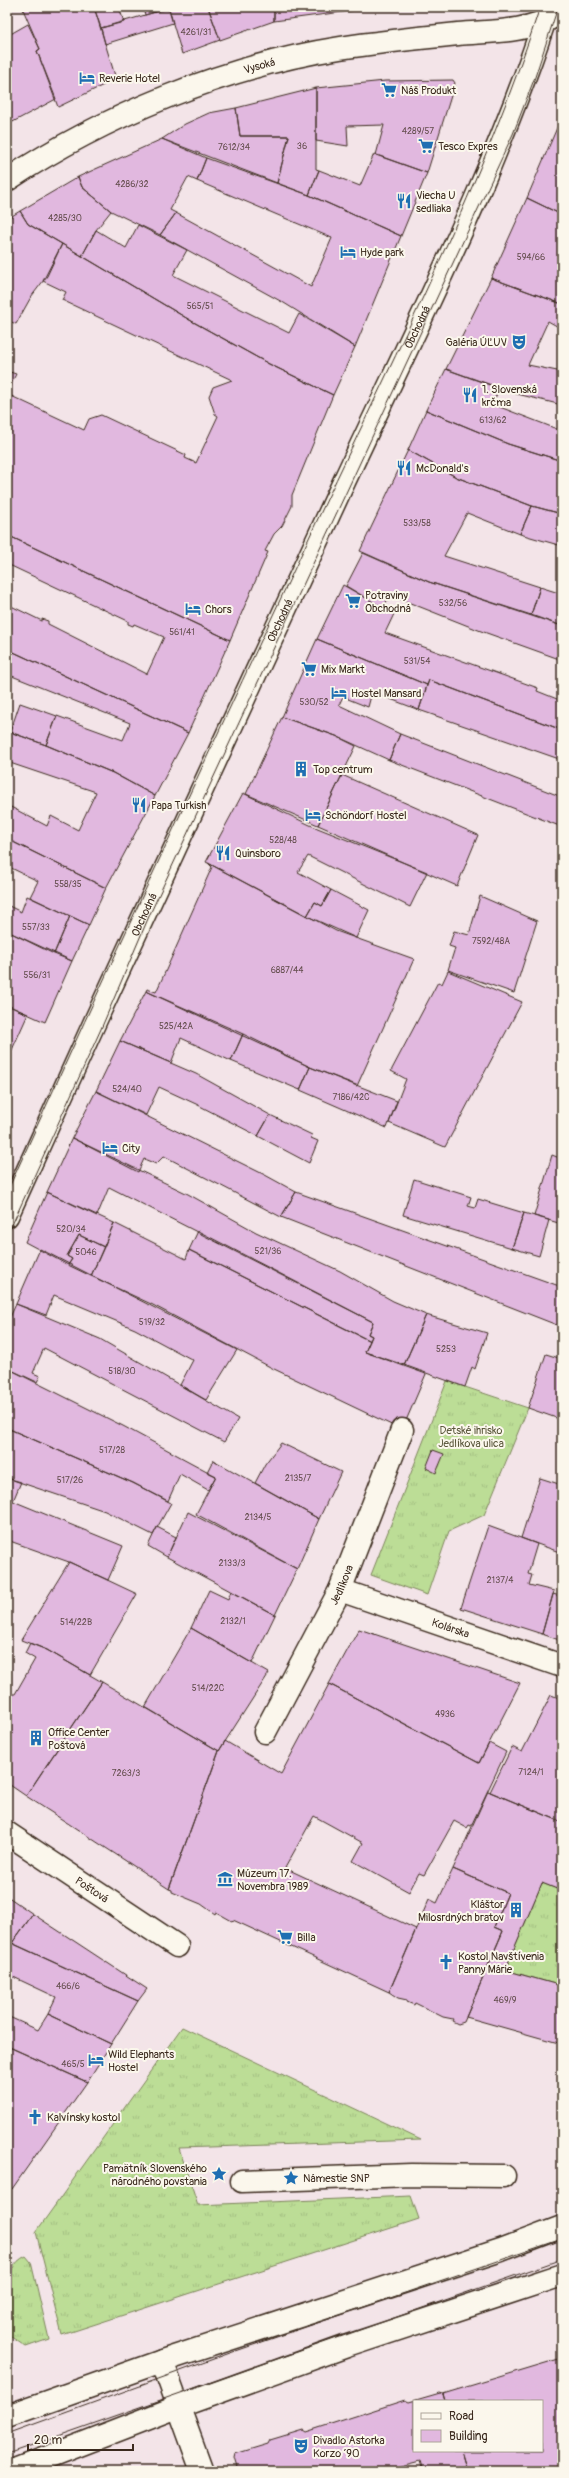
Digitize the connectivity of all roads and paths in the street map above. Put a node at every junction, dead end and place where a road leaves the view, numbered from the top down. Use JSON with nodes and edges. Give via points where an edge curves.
{"nodes":[{"id":1,"x":547,"y":16,"type":"edge"},
{"id":2,"x":7,"y":180,"type":"edge"},
{"id":3,"x":7,"y":1216,"type":"edge"},
{"id":4,"x":402,"y":1430,"type":"dead end"},
{"id":5,"x":340,"y":1590,"type":"junction"},
{"id":6,"x":562,"y":1666,"type":"edge"},
{"id":7,"x":266,"y":1732,"type":"dead end"},
{"id":8,"x":7,"y":1833,"type":"edge"},
{"id":9,"x":177,"y":1946,"type":"dead end"},
{"id":10,"x":504,"y":2176,"type":"dead end"},
{"id":11,"x":242,"y":2181,"type":"dead end"},
{"id":12,"x":562,"y":2227,"type":"edge"},
{"id":13,"x":562,"y":2275,"type":"edge"},
{"id":14,"x":162,"y":2361,"type":"junction"},
{"id":15,"x":180,"y":2406,"type":"junction"},
{"id":16,"x":7,"y":2416,"type":"edge"},
{"id":17,"x":12,"y":2471,"type":"edge"},
{"id":18,"x":202,"y":2471,"type":"edge"}],
"edges":[{"from":1,"to":2,"type":"street","name":"Vysoká","via":[[514,30],[458,34],[326,51],[236,73],[122,117]]},
{"from":1,"to":3,"type":"street","name":"Obchodná","via":[[477,198],[186,818]]},
{"from":4,"to":5,"type":"street","name":"Jedlíkova"},
{"from":5,"to":6,"type":"street","name":"Kolárska"},
{"from":5,"to":7,"type":"street","name":"Jedlíkova"},
{"from":8,"to":9,"type":"street","name":"Poštová"},
{"from":10,"to":11,"type":"street","via":[[411,2175]]},
{"from":12,"to":14,"type":"street","via":[[501,2250]]},
{"from":13,"to":15,"type":"street","via":[[377,2336]]},
{"from":14,"to":15,"type":"street"},
{"from":14,"to":16,"type":"street"},
{"from":15,"to":17,"type":"street"},
{"from":15,"to":18,"type":"street"}]}
